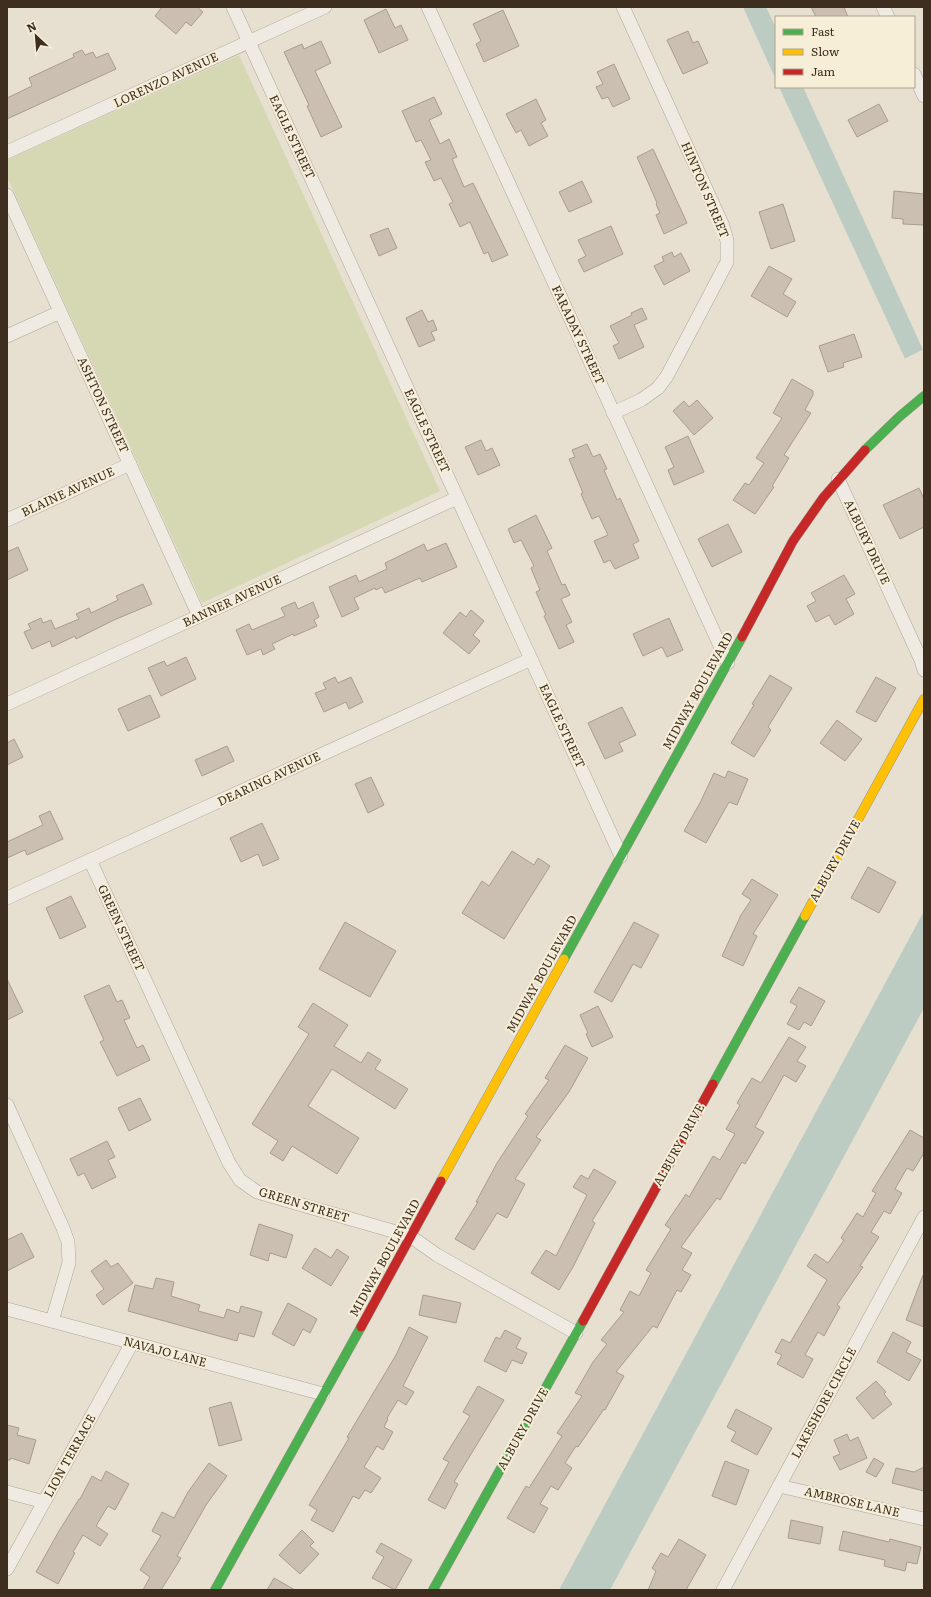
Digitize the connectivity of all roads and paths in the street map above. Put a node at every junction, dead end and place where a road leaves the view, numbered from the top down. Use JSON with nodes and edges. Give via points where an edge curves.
{"nodes":[{"id":1,"x":233,"y":7,"type":"edge"},
{"id":2,"x":325,"y":7,"type":"edge"},
{"id":3,"x":428,"y":7,"type":"edge"},
{"id":4,"x":623,"y":7,"type":"edge"},
{"id":5,"x":883,"y":7,"type":"edge"},
{"id":6,"x":888,"y":16,"type":"edge"},
{"id":7,"x":249,"y":42,"type":"junction"},
{"id":8,"x":915,"y":76,"type":"edge"},
{"id":9,"x":924,"y":96,"type":"edge"},
{"id":10,"x":7,"y":152,"type":"edge"},
{"id":11,"x":7,"y":195,"type":"edge"},
{"id":12,"x":60,"y":312,"type":"junction"},
{"id":13,"x":7,"y":336,"type":"edge"},
{"id":14,"x":924,"y":396,"type":"edge"},
{"id":15,"x":613,"y":413,"type":"junction"},
{"id":16,"x":130,"y":464,"type":"junction"},
{"id":17,"x":838,"y":479,"type":"junction"},
{"id":18,"x":457,"y":498,"type":"junction"},
{"id":19,"x":7,"y":520,"type":"edge"},
{"id":20,"x":199,"y":616,"type":"junction"},
{"id":21,"x":531,"y":659,"type":"junction"},
{"id":22,"x":728,"y":663,"type":"junction"},
{"id":23,"x":924,"y":670,"type":"edge"},
{"id":24,"x":924,"y":699,"type":"edge"},
{"id":25,"x":7,"y":704,"type":"edge"},
{"id":26,"x":621,"y":856,"type":"junction"},
{"id":27,"x":90,"y":860,"type":"junction"},
{"id":28,"x":7,"y":898,"type":"edge"},
{"id":29,"x":7,"y":1105,"type":"edge"},
{"id":30,"x":924,"y":1217,"type":"edge"},
{"id":31,"x":410,"y":1236,"type":"junction"},
{"id":32,"x":7,"y":1309,"type":"edge"},
{"id":33,"x":52,"y":1321,"type":"junction"},
{"id":34,"x":576,"y":1333,"type":"junction"},
{"id":35,"x":132,"y":1343,"type":"junction"},
{"id":36,"x":323,"y":1394,"type":"junction"},
{"id":37,"x":779,"y":1486,"type":"junction"},
{"id":38,"x":7,"y":1492,"type":"edge"},
{"id":39,"x":44,"y":1502,"type":"junction"},
{"id":40,"x":924,"y":1519,"type":"edge"},
{"id":41,"x":7,"y":1569,"type":"edge"},
{"id":42,"x":214,"y":1590,"type":"edge"},
{"id":43,"x":433,"y":1590,"type":"edge"},
{"id":44,"x":723,"y":1590,"type":"edge"}],
"edges":[{"from":1,"to":7,"type":"street","name":"EAGLE STREET"},
{"from":2,"to":7,"type":"street","name":"LORENZO AVENUE"},
{"from":3,"to":15,"type":"street","name":"FARADAY STREET"},
{"from":4,"to":15,"type":"street","name":"HINTON STREET","via":[[723,226],[727,241],[727,262],[667,376],[658,388],[641,400]]},
{"from":5,"to":6,"type":"street"},
{"from":7,"to":10,"type":"street","name":"LORENZO AVENUE"},
{"from":7,"to":18,"type":"street","name":"EAGLE STREET"},
{"from":8,"to":9,"type":"street"},
{"from":11,"to":12,"type":"street","name":"ASHTON STREET"},
{"from":12,"to":13,"type":"street"},
{"from":12,"to":16,"type":"street","name":"ASHTON STREET"},
{"from":14,"to":17,"type":"street","name":"MIDWAY BOULEVARD","via":[[862,453]]},
{"from":15,"to":22,"type":"street","name":"FARADAY STREET"},
{"from":16,"to":19,"type":"street","name":"BLAINE AVENUE"},
{"from":16,"to":20,"type":"street","name":"ASHTON STREET"},
{"from":17,"to":22,"type":"street","name":"MIDWAY BOULEVARD","via":[[793,541]]},
{"from":17,"to":23,"type":"street","name":"ALBURY DRIVE"},
{"from":18,"to":20,"type":"street","name":"BANNER AVENUE"},
{"from":18,"to":21,"type":"street","name":"EAGLE STREET"},
{"from":20,"to":25,"type":"street","name":"BANNER AVENUE"},
{"from":21,"to":26,"type":"street","name":"EAGLE STREET"},
{"from":21,"to":27,"type":"street","name":"DEARING AVENUE"},
{"from":22,"to":26,"type":"street","name":"MIDWAY BOULEVARD"},
{"from":24,"to":34,"type":"street","name":"ALBURY DRIVE"},
{"from":26,"to":31,"type":"street","name":"MIDWAY BOULEVARD"},
{"from":27,"to":28,"type":"street","name":"DEARING AVENUE"},
{"from":27,"to":31,"type":"street","name":"GREEN STREET","via":[[228,1163],[240,1180],[257,1192]]},
{"from":29,"to":33,"type":"street","via":[[68,1242],[68,1263]]},
{"from":30,"to":37,"type":"street","name":"LAKESHORE CIRCLE"},
{"from":31,"to":34,"type":"street","name":"GREEN STREET","via":[[437,1255]]},
{"from":31,"to":36,"type":"street","name":"MIDWAY BOULEVARD"},
{"from":32,"to":33,"type":"street","name":"NAVAJO LANE"},
{"from":33,"to":35,"type":"street","name":"NAVAJO LANE"},
{"from":34,"to":43,"type":"street","name":"ALBURY DRIVE"},
{"from":35,"to":36,"type":"street","name":"NAVAJO LANE"},
{"from":35,"to":39,"type":"street","name":"LION TERRACE"},
{"from":36,"to":42,"type":"street","name":"MIDWAY BOULEVARD"},
{"from":37,"to":40,"type":"street","name":"AMBROSE LANE"},
{"from":37,"to":44,"type":"street","name":"LAKESHORE CIRCLE"},
{"from":38,"to":39,"type":"street"},
{"from":39,"to":41,"type":"street","name":"LION TERRACE"}]}
